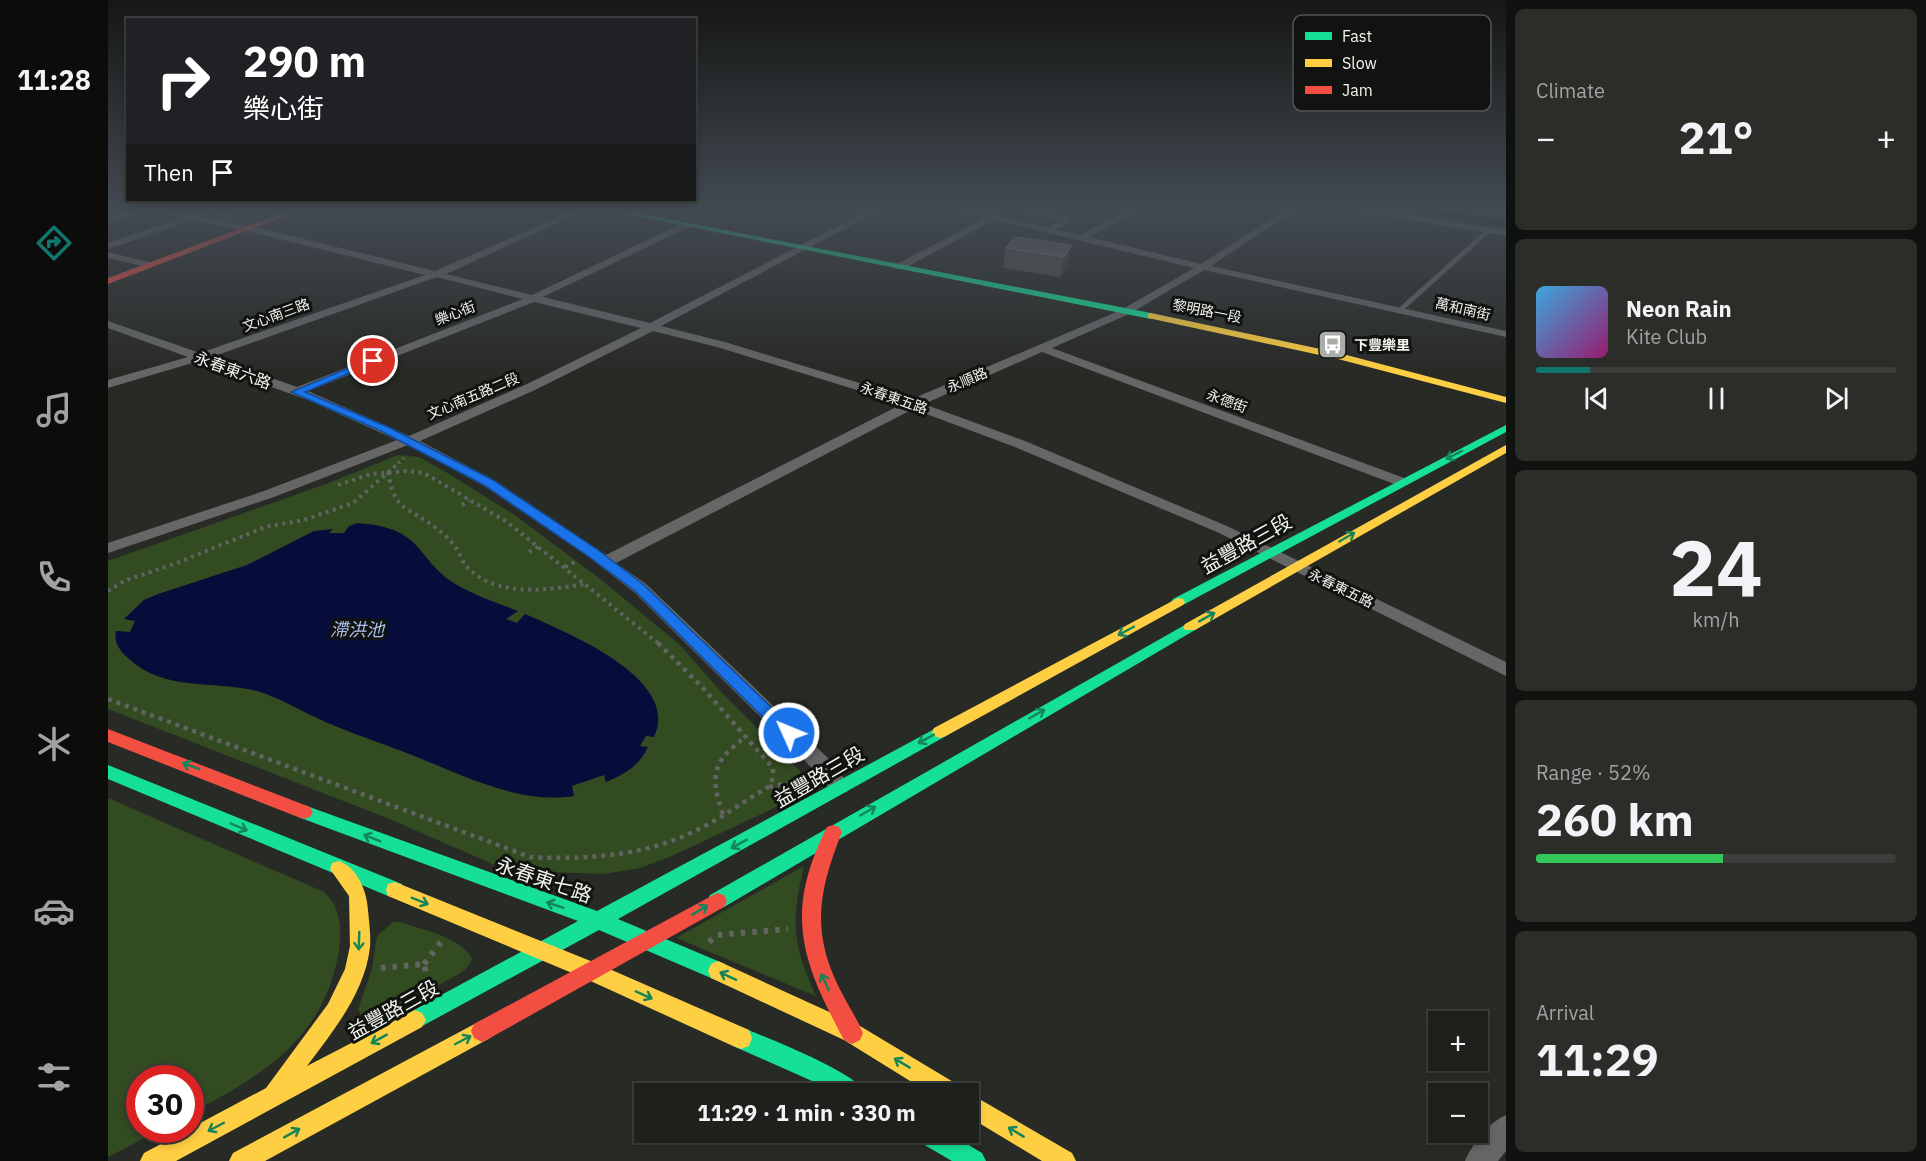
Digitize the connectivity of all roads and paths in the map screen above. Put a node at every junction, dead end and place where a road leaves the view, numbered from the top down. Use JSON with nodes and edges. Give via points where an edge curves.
{"nodes":[{"id":1,"x":141,"y":263,"type":"edge"},
{"id":2,"x":390,"y":263,"type":"edge"},
{"id":3,"x":461,"y":263,"type":"edge"},
{"id":4,"x":606,"y":263,"type":"edge"},
{"id":5,"x":771,"y":263,"type":"edge"},
{"id":6,"x":879,"y":263,"type":"edge"},
{"id":7,"x":906,"y":263,"type":"edge"},
{"id":8,"x":1188,"y":263,"type":"edge"},
{"id":9,"x":1209,"y":263,"type":"edge"},
{"id":10,"x":1452,"y":263,"type":"edge"},
{"id":11,"x":144,"y":264,"type":"junction"},
{"id":12,"x":899,"y":267,"type":"junction"},
{"id":13,"x":1203,"y":267,"type":"junction"},
{"id":14,"x":108,"y":274,"type":"edge"},
{"id":15,"x":437,"y":274,"type":"junction"},
{"id":16,"x":108,"y":281,"type":"edge"},
{"id":17,"x":533,"y":298,"type":"junction"},
{"id":18,"x":1399,"y":310,"type":"junction"},
{"id":19,"x":1125,"y":312,"type":"junction"},
{"id":20,"x":108,"y":324,"type":"edge"},
{"id":21,"x":651,"y":327,"type":"junction"},
{"id":22,"x":1506,"y":334,"type":"edge"},
{"id":23,"x":1041,"y":348,"type":"junction"},
{"id":24,"x":199,"y":358,"type":"junction"},
{"id":25,"x":108,"y":384,"type":"edge"},
{"id":26,"x":296,"y":392,"type":"junction"},
{"id":27,"x":1506,"y":400,"type":"edge"},
{"id":28,"x":912,"y":404,"type":"junction"},
{"id":29,"x":1506,"y":428,"type":"edge"},
{"id":30,"x":407,"y":447,"type":"junction"},
{"id":31,"x":1506,"y":448,"type":"edge"},
{"id":32,"x":388,"y":472,"type":"junction"},
{"id":33,"x":1402,"y":482,"type":"junction"},
{"id":34,"x":332,"y":488,"type":"dead end"},
{"id":35,"x":470,"y":500,"type":"junction"},
{"id":36,"x":462,"y":505,"type":"dead end"},
{"id":37,"x":539,"y":546,"type":"junction"},
{"id":38,"x":108,"y":548,"type":"edge"},
{"id":39,"x":529,"y":552,"type":"dead end"},
{"id":40,"x":1270,"y":553,"type":"junction"},
{"id":41,"x":577,"y":561,"type":"dead end"},
{"id":42,"x":605,"y":562,"type":"junction"},
{"id":43,"x":565,"y":567,"type":"junction"},
{"id":44,"x":1297,"y":567,"type":"junction"},
{"id":45,"x":587,"y":584,"type":"junction"},
{"id":46,"x":108,"y":591,"type":"edge"},
{"id":47,"x":1506,"y":670,"type":"edge"},
{"id":48,"x":108,"y":699,"type":"edge"},
{"id":49,"x":108,"y":735,"type":"edge"},
{"id":50,"x":746,"y":737,"type":"junction"},
{"id":51,"x":108,"y":772,"type":"edge"},
{"id":52,"x":802,"y":780,"type":"dead end"},
{"id":53,"x":840,"y":786,"type":"junction"},
{"id":54,"x":768,"y":787,"type":"junction"},
{"id":55,"x":723,"y":814,"type":"junction"},
{"id":56,"x":833,"y":832,"type":"junction"},
{"id":57,"x":339,"y":868,"type":"junction"},
{"id":58,"x":600,"y":920,"type":"junction"},
{"id":59,"x":795,"y":928,"type":"dead end"},
{"id":60,"x":444,"y":938,"type":"dead end"},
{"id":61,"x":650,"y":940,"type":"junction"},
{"id":62,"x":703,"y":948,"type":"dead end"},
{"id":63,"x":542,"y":951,"type":"junction"},
{"id":64,"x":424,"y":964,"type":"junction"},
{"id":65,"x":372,"y":969,"type":"dead end"},
{"id":66,"x":591,"y":971,"type":"junction"},
{"id":67,"x":430,"y":989,"type":"dead end"},
{"id":68,"x":852,"y":1033,"type":"junction"},
{"id":69,"x":837,"y":1083,"type":"edge"},
{"id":70,"x":934,"y":1083,"type":"edge"},
{"id":71,"x":268,"y":1100,"type":"junction"},
{"id":72,"x":979,"y":1110,"type":"edge"},
{"id":73,"x":1506,"y":1129,"type":"edge"},
{"id":74,"x":943,"y":1143,"type":"edge"},
{"id":75,"x":152,"y":1161,"type":"edge"},
{"id":76,"x":241,"y":1161,"type":"edge"},
{"id":77,"x":974,"y":1161,"type":"edge"},
{"id":78,"x":1064,"y":1161,"type":"edge"},
{"id":79,"x":1479,"y":1161,"type":"edge"}],
"edges":[{"from":1,"to":11,"type":"street"},
{"from":2,"to":15,"type":"street","name":"永春東五路"},
{"from":3,"to":15,"type":"street","name":"文心南三路"},
{"from":4,"to":17,"type":"street","name":"樂心街"},
{"from":5,"to":21,"type":"street","name":"文心南五路二段"},
{"from":6,"to":12,"type":"street","name":"黎明路一段"},
{"from":7,"to":12,"type":"street"},
{"from":8,"to":13,"type":"street","name":"萬和南街"},
{"from":9,"to":13,"type":"street","name":"永順路"},
{"from":10,"to":18,"type":"lane"},
{"from":11,"to":14,"type":"street"},
{"from":11,"to":16,"type":"street"},
{"from":12,"to":19,"type":"street","name":"黎明路一段"},
{"from":13,"to":18,"type":"street","name":"萬和南街"},
{"from":13,"to":19,"type":"street","name":"永順路"},
{"from":15,"to":17,"type":"street","name":"永春東五路"},
{"from":15,"to":24,"type":"street","name":"文心南三路"},
{"from":17,"to":21,"type":"street","name":"永春東五路"},
{"from":17,"to":26,"type":"street","name":"樂心街"},
{"from":18,"to":22,"type":"street","name":"萬和南街"},
{"from":19,"to":23,"type":"street","name":"永順路"},
{"from":19,"to":27,"type":"street","name":"黎明路一段","via":[[1329,354]]},
{"from":20,"to":24,"type":"street","name":"永春東六路"},
{"from":21,"to":28,"type":"street","name":"永春東五路","via":[[770,358]]},
{"from":21,"to":30,"type":"street","name":"文心南五路二段"},
{"from":23,"to":28,"type":"street","name":"永順路"},
{"from":23,"to":33,"type":"street","name":"永德街"},
{"from":24,"to":25,"type":"street","name":"文心南三路"},
{"from":24,"to":26,"type":"street","name":"永春東六路"},
{"from":26,"to":30,"type":"street","name":"永春東六路"},
{"from":28,"to":40,"type":"street","name":"永春東五路","via":[[1020,444]]},
{"from":28,"to":42,"type":"street","name":"永順路"},
{"from":29,"to":33,"type":"street","name":"益豐路三段","one_way":true},
{"from":30,"to":32,"type":"path"},
{"from":30,"to":38,"type":"street","name":"文心南五路二段"},
{"from":30,"to":42,"type":"street","name":"永春東六路","via":[[489,483]]},
{"from":44,"to":31,"type":"street","one_way":true},
{"from":32,"to":34,"type":"path"},
{"from":32,"to":35,"type":"path","via":[[424,473]]},
{"from":32,"to":45,"type":"path","via":[[395,501],[450,540],[477,577],[524,589]]},
{"from":32,"to":46,"type":"path","via":[[353,503],[265,527],[124,581]]},
{"from":33,"to":40,"type":"street","name":"益豐路三段"},
{"from":35,"to":36,"type":"path"},
{"from":35,"to":37,"type":"path"},
{"from":37,"to":39,"type":"path"},
{"from":37,"to":43,"type":"path"},
{"from":40,"to":44,"type":"street","name":"永春東五路"},
{"from":40,"to":53,"type":"street","name":"益豐路三段","one_way":true},
{"from":41,"to":43,"type":"path"},
{"from":42,"to":53,"type":"street","name":"永春東六路","via":[[640,588]]},
{"from":43,"to":45,"type":"path"},
{"from":44,"to":47,"type":"street","name":"永春東五路"},
{"from":56,"to":44,"type":"street","one_way":true},
{"from":45,"to":50,"type":"path","via":[[651,636]]},
{"from":48,"to":55,"type":"path","via":[[530,857],[594,858],[634,852],[686,836]]},
{"from":58,"to":49,"type":"street","name":"永春東七路","one_way":true,"via":[[407,852]]},
{"from":50,"to":54,"type":"path","via":[[773,768]]},
{"from":50,"to":55,"type":"path","via":[[725,752],[715,770],[715,795]]},
{"from":51,"to":57,"type":"street","one_way":true},
{"from":52,"to":54,"type":"path"},
{"from":53,"to":58,"type":"street","name":"益豐路三段","one_way":true},
{"from":54,"to":55,"type":"path"},
{"from":61,"to":56,"type":"street","one_way":true},
{"from":68,"to":56,"type":"street","one_way":true,"via":[[823,979],[811,933],[811,902]]},
{"from":57,"to":63,"type":"street","one_way":true},
{"from":57,"to":71,"type":"street","one_way":true,"via":[[358,894],[360,946],[355,971],[335,1011]]},
{"from":58,"to":61,"type":"street","name":"永春東七路"},
{"from":58,"to":63,"type":"street","name":"益豐路三段"},
{"from":59,"to":62,"type":"path","via":[[717,935]]},
{"from":60,"to":64,"type":"path"},
{"from":61,"to":66,"type":"street"},
{"from":68,"to":61,"type":"street","name":"永春東七路","one_way":true},
{"from":63,"to":66,"type":"street"},
{"from":63,"to":71,"type":"street","name":"益豐路三段","one_way":true},
{"from":64,"to":65,"type":"path"},
{"from":64,"to":67,"type":"path"},
{"from":66,"to":69,"type":"street","one_way":true},
{"from":76,"to":66,"type":"street","one_way":true},
{"from":70,"to":68,"type":"street","name":"永春東七路","one_way":true},
{"from":71,"to":75,"type":"street","name":"益豐路三段","one_way":true},
{"from":78,"to":72,"type":"street","one_way":true},
{"from":73,"to":79,"type":"street"},
{"from":74,"to":77,"type":"street"}]}
